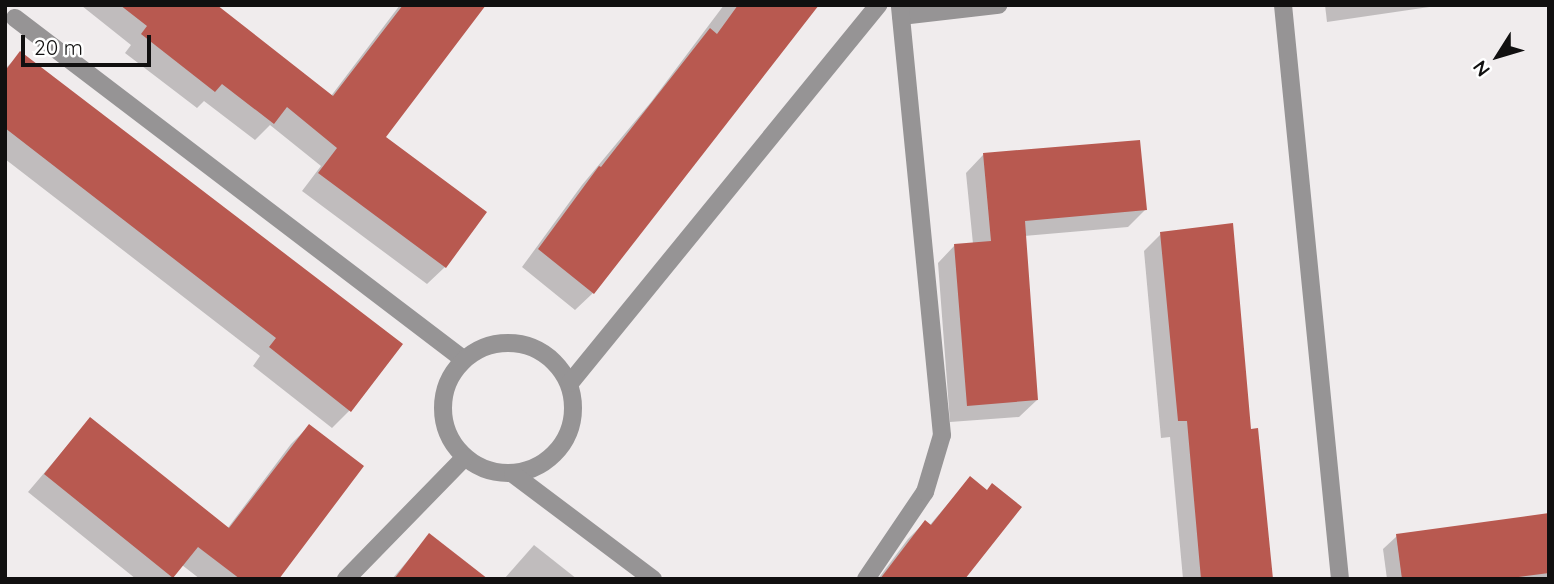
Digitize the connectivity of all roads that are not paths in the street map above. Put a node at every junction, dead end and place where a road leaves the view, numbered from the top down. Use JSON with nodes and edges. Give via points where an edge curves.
{"nodes":[{"id":1,"x":878,"y":5,"type":"edge"},
{"id":2,"x":999,"y":5,"type":"edge"},
{"id":3,"x":1283,"y":5,"type":"edge"},
{"id":4,"x":900,"y":10,"type":"edge"},
{"id":5,"x":15,"y":18,"type":"dead end"},
{"id":6,"x":463,"y":359,"type":"junction"},
{"id":7,"x":570,"y":383,"type":"junction"},
{"id":8,"x":464,"y":458,"type":"junction"},
{"id":9,"x":513,"y":474,"type":"junction"},
{"id":10,"x":346,"y":579,"type":"edge"},
{"id":11,"x":653,"y":579,"type":"edge"},
{"id":12,"x":866,"y":579,"type":"edge"},
{"id":13,"x":1340,"y":579,"type":"edge"}],
"edges":[{"from":1,"to":7,"type":"street"},
{"from":2,"to":4,"type":"street"},
{"from":3,"to":13,"type":"street"},
{"from":4,"to":12,"type":"street","via":[[942,435],[925,492]]},
{"from":5,"to":6,"type":"street"},
{"from":6,"to":7,"type":"street","via":[[486,345],[512,342],[536,348],[557,364]]},
{"from":6,"to":8,"type":"street","via":[[447,381],[441,408],[448,436]]},
{"from":7,"to":9,"type":"street","via":[[573,412],[568,435],[555,454],[536,468]]},
{"from":8,"to":9,"type":"street","via":[[488,471]]},
{"from":8,"to":10,"type":"street"},
{"from":9,"to":11,"type":"street"}]}
